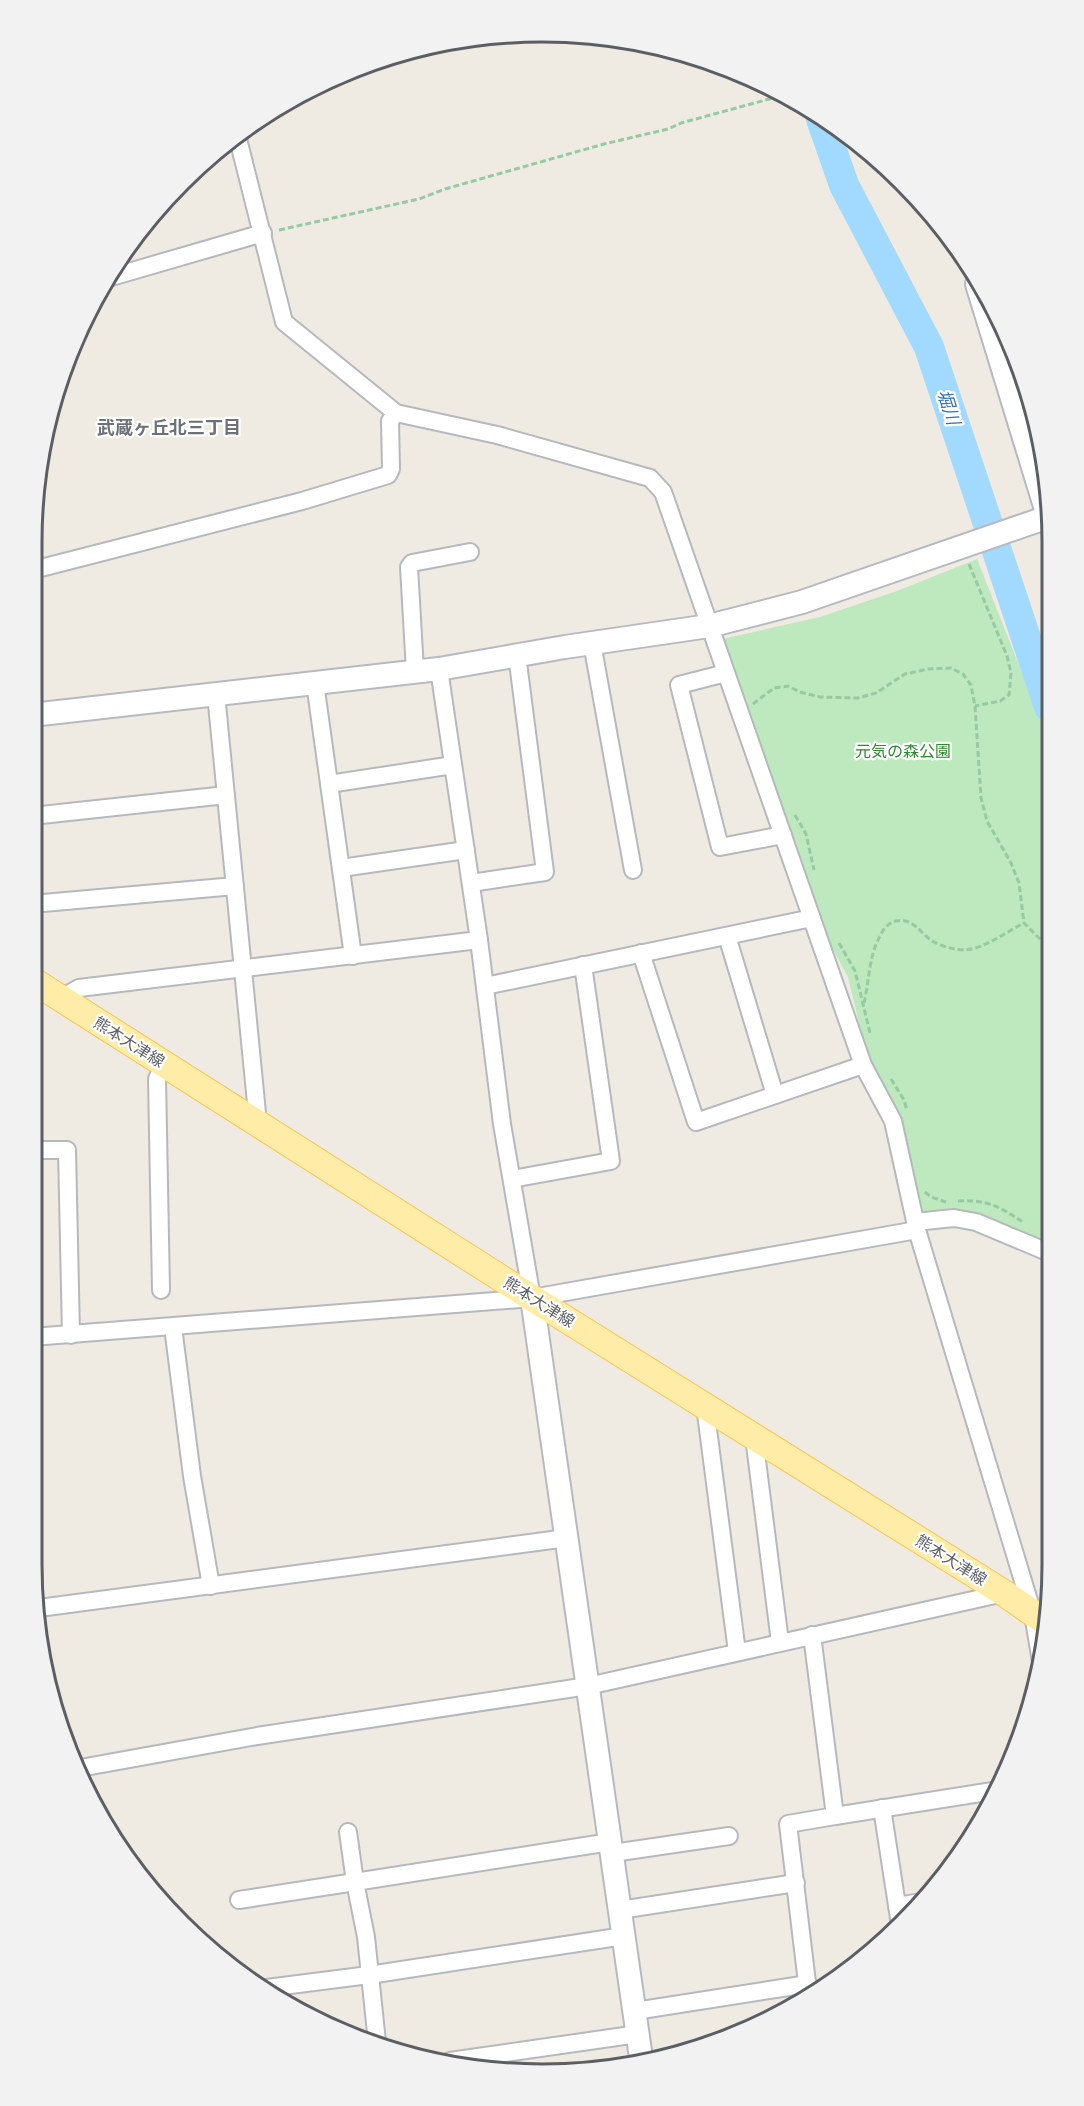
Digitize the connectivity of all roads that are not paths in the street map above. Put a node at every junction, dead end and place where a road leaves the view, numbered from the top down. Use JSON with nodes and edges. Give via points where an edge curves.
{"nodes":[{"id":1,"x":239,"y":144,"type":"edge"},
{"id":2,"x":263,"y":233,"type":"junction"},
{"id":3,"x":120,"y":275,"type":"edge"},
{"id":4,"x":991,"y":323,"type":"edge"},
{"id":5,"x":396,"y":413,"type":"junction"},
{"id":6,"x":1026,"y":421,"type":"edge"},
{"id":7,"x":1034,"y":458,"type":"edge"},
{"id":8,"x":1041,"y":519,"type":"edge"},
{"id":9,"x":470,"y":552,"type":"dead end"},
{"id":10,"x":42,"y":568,"type":"edge"},
{"id":11,"x":709,"y":626,"type":"junction"},
{"id":12,"x":592,"y":643,"type":"junction"},
{"id":13,"x":517,"y":655,"type":"junction"},
{"id":14,"x":439,"y":669,"type":"junction"},
{"id":15,"x":415,"y":671,"type":"junction"},
{"id":16,"x":726,"y":673,"type":"junction"},
{"id":17,"x":315,"y":683,"type":"junction"},
{"id":18,"x":216,"y":694,"type":"junction"},
{"id":19,"x":42,"y":714,"type":"edge"},
{"id":20,"x":453,"y":765,"type":"junction"},
{"id":21,"x":329,"y":784,"type":"junction"},
{"id":22,"x":226,"y":795,"type":"junction"},
{"id":23,"x":42,"y":815,"type":"edge"},
{"id":24,"x":783,"y":835,"type":"junction"},
{"id":25,"x":466,"y":850,"type":"junction"},
{"id":26,"x":341,"y":868,"type":"junction"},
{"id":27,"x":633,"y":870,"type":"dead end"},
{"id":28,"x":471,"y":883,"type":"junction"},
{"id":29,"x":235,"y":885,"type":"junction"},
{"id":30,"x":42,"y":903,"type":"edge"},
{"id":31,"x":812,"y":918,"type":"junction"},
{"id":32,"x":727,"y":936,"type":"junction"},
{"id":33,"x":479,"y":940,"type":"junction"},
{"id":34,"x":641,"y":953,"type":"junction"},
{"id":35,"x":353,"y":956,"type":"junction"},
{"id":36,"x":583,"y":965,"type":"junction"},
{"id":37,"x":243,"y":970,"type":"junction"},
{"id":38,"x":42,"y":986,"type":"edge"},
{"id":39,"x":484,"y":986,"type":"junction"},
{"id":40,"x":61,"y":998,"type":"junction"},
{"id":41,"x":164,"y":1064,"type":"junction"},
{"id":42,"x":863,"y":1065,"type":"junction"},
{"id":43,"x":775,"y":1095,"type":"junction"},
{"id":44,"x":258,"y":1124,"type":"junction"},
{"id":45,"x":42,"y":1150,"type":"edge"},
{"id":46,"x":512,"y":1179,"type":"junction"},
{"id":47,"x":916,"y":1226,"type":"junction"},
{"id":48,"x":1042,"y":1250,"type":"edge"},
{"id":49,"x":161,"y":1290,"type":"dead end"},
{"id":50,"x":531,"y":1298,"type":"junction"},
{"id":51,"x":173,"y":1327,"type":"junction"},
{"id":52,"x":70,"y":1335,"type":"junction"},
{"id":53,"x":42,"y":1336,"type":"edge"},
{"id":54,"x":705,"y":1406,"type":"junction"},
{"id":55,"x":754,"y":1437,"type":"junction"},
{"id":56,"x":567,"y":1538,"type":"junction"},
{"id":57,"x":211,"y":1586,"type":"junction"},
{"id":58,"x":1004,"y":1593,"type":"junction"},
{"id":59,"x":44,"y":1607,"type":"edge"},
{"id":60,"x":1039,"y":1616,"type":"edge"},
{"id":61,"x":1039,"y":1618,"type":"edge"},
{"id":62,"x":812,"y":1635,"type":"junction"},
{"id":63,"x":780,"y":1642,"type":"junction"},
{"id":64,"x":737,"y":1652,"type":"junction"},
{"id":65,"x":588,"y":1686,"type":"junction"},
{"id":66,"x":86,"y":1767,"type":"edge"},
{"id":67,"x":986,"y":1792,"type":"edge"},
{"id":68,"x":882,"y":1808,"type":"junction"},
{"id":69,"x":835,"y":1816,"type":"junction"},
{"id":70,"x":348,"y":1832,"type":"dead end"},
{"id":71,"x":729,"y":1836,"type":"dead end"},
{"id":72,"x":612,"y":1848,"type":"junction"},
{"id":73,"x":355,"y":1882,"type":"junction"},
{"id":74,"x":796,"y":1884,"type":"junction"},
{"id":75,"x":238,"y":1900,"type":"dead end"},
{"id":76,"x":909,"y":1904,"type":"edge"},
{"id":77,"x":897,"y":1906,"type":"junction"},
{"id":78,"x":620,"y":1910,"type":"junction"},
{"id":79,"x":898,"y":1915,"type":"edge"},
{"id":80,"x":624,"y":1935,"type":"junction"},
{"id":81,"x":369,"y":1975,"type":"junction"},
{"id":82,"x":276,"y":1987,"type":"edge"},
{"id":83,"x":806,"y":1988,"type":"edge"},
{"id":84,"x":808,"y":1988,"type":"edge"},
{"id":85,"x":635,"y":2012,"type":"junction"},
{"id":86,"x":638,"y":2034,"type":"junction"},
{"id":87,"x":376,"y":2035,"type":"edge"},
{"id":88,"x":640,"y":2054,"type":"edge"},
{"id":89,"x":468,"y":2058,"type":"edge"}],
"edges":[{"from":1,"to":2,"type":"street"},
{"from":2,"to":3,"type":"street"},
{"from":2,"to":5,"type":"street","via":[[284,322]]},
{"from":4,"to":6,"type":"street"},
{"from":5,"to":10,"type":"street","via":[[390,421],[388,475]]},
{"from":5,"to":11,"type":"street","via":[[497,435],[650,478],[663,492]]},
{"from":6,"to":7,"type":"street"},
{"from":8,"to":11,"type":"street","via":[[802,602]]},
{"from":9,"to":15,"type":"street","via":[[412,563],[409,567]]},
{"from":11,"to":12,"type":"street"},
{"from":11,"to":16,"type":"street"},
{"from":12,"to":13,"type":"street"},
{"from":12,"to":27,"type":"street"},
{"from":13,"to":14,"type":"street"},
{"from":13,"to":28,"type":"street","via":[[545,872]]},
{"from":14,"to":15,"type":"street"},
{"from":14,"to":20,"type":"street"},
{"from":15,"to":17,"type":"street"},
{"from":16,"to":24,"type":"street"},
{"from":16,"to":24,"type":"street","via":[[679,685],[720,847]]},
{"from":17,"to":18,"type":"street"},
{"from":17,"to":21,"type":"street"},
{"from":18,"to":19,"type":"street"},
{"from":18,"to":22,"type":"street"},
{"from":20,"to":21,"type":"street"},
{"from":20,"to":25,"type":"street"},
{"from":21,"to":26,"type":"street"},
{"from":22,"to":23,"type":"street"},
{"from":22,"to":29,"type":"street"},
{"from":24,"to":31,"type":"street"},
{"from":25,"to":26,"type":"street"},
{"from":25,"to":28,"type":"street"},
{"from":26,"to":35,"type":"street"},
{"from":28,"to":33,"type":"street"},
{"from":29,"to":30,"type":"street"},
{"from":29,"to":37,"type":"street"},
{"from":31,"to":32,"type":"street"},
{"from":31,"to":42,"type":"street"},
{"from":32,"to":34,"type":"street"},
{"from":32,"to":43,"type":"street"},
{"from":33,"to":35,"type":"street"},
{"from":33,"to":39,"type":"street"},
{"from":34,"to":36,"type":"street"},
{"from":34,"to":43,"type":"street","via":[[696,1122]]},
{"from":35,"to":37,"type":"street"},
{"from":36,"to":39,"type":"street"},
{"from":36,"to":46,"type":"street","via":[[611,1161]]},
{"from":37,"to":40,"type":"street","via":[[79,988]]},
{"from":37,"to":44,"type":"street"},
{"from":38,"to":40,"type":"main road","name":"熊本大津線"},
{"from":39,"to":46,"type":"street"},
{"from":40,"to":41,"type":"main road","name":"熊本大津線"},
{"from":41,"to":44,"type":"main road","name":"熊本大津線"},
{"from":41,"to":49,"type":"street","via":[[158,1079]]},
{"from":42,"to":43,"type":"street"},
{"from":42,"to":47,"type":"street","via":[[893,1121]]},
{"from":44,"to":50,"type":"main road","name":"熊本大津線"},
{"from":45,"to":52,"type":"street","via":[[68,1150]]},
{"from":46,"to":50,"type":"street"},
{"from":47,"to":48,"type":"street","via":[[954,1218],[976,1222]]},
{"from":47,"to":50,"type":"street"},
{"from":47,"to":60,"type":"street"},
{"from":50,"to":51,"type":"street"},
{"from":50,"to":54,"type":"main road","name":"熊本大津線"},
{"from":50,"to":56,"type":"street"},
{"from":51,"to":52,"type":"street"},
{"from":51,"to":57,"type":"street"},
{"from":52,"to":53,"type":"street"},
{"from":54,"to":55,"type":"main road","name":"熊本大津線"},
{"from":54,"to":64,"type":"street"},
{"from":55,"to":58,"type":"main road","name":"熊本大津線"},
{"from":55,"to":63,"type":"street"},
{"from":56,"to":57,"type":"street"},
{"from":56,"to":65,"type":"street"},
{"from":57,"to":59,"type":"street"},
{"from":58,"to":61,"type":"main road","name":"熊本大津線"},
{"from":58,"to":62,"type":"street"},
{"from":62,"to":63,"type":"street"},
{"from":62,"to":69,"type":"street"},
{"from":63,"to":64,"type":"street"},
{"from":64,"to":65,"type":"street"},
{"from":65,"to":66,"type":"street","via":[[257,1736]]},
{"from":65,"to":72,"type":"street"},
{"from":67,"to":68,"type":"street"},
{"from":68,"to":69,"type":"street"},
{"from":68,"to":77,"type":"street"},
{"from":69,"to":74,"type":"street","via":[[788,1824]]},
{"from":70,"to":73,"type":"street"},
{"from":71,"to":72,"type":"street"},
{"from":72,"to":73,"type":"street"},
{"from":72,"to":78,"type":"street"},
{"from":73,"to":75,"type":"street"},
{"from":73,"to":81,"type":"street"},
{"from":74,"to":78,"type":"street"},
{"from":74,"to":84,"type":"street"},
{"from":76,"to":77,"type":"street"},
{"from":77,"to":79,"type":"street"},
{"from":78,"to":80,"type":"street"},
{"from":80,"to":81,"type":"street"},
{"from":80,"to":85,"type":"street"},
{"from":81,"to":82,"type":"street"},
{"from":81,"to":87,"type":"street"},
{"from":83,"to":85,"type":"street"},
{"from":85,"to":86,"type":"street"},
{"from":86,"to":88,"type":"street"},
{"from":86,"to":89,"type":"street"}]}
